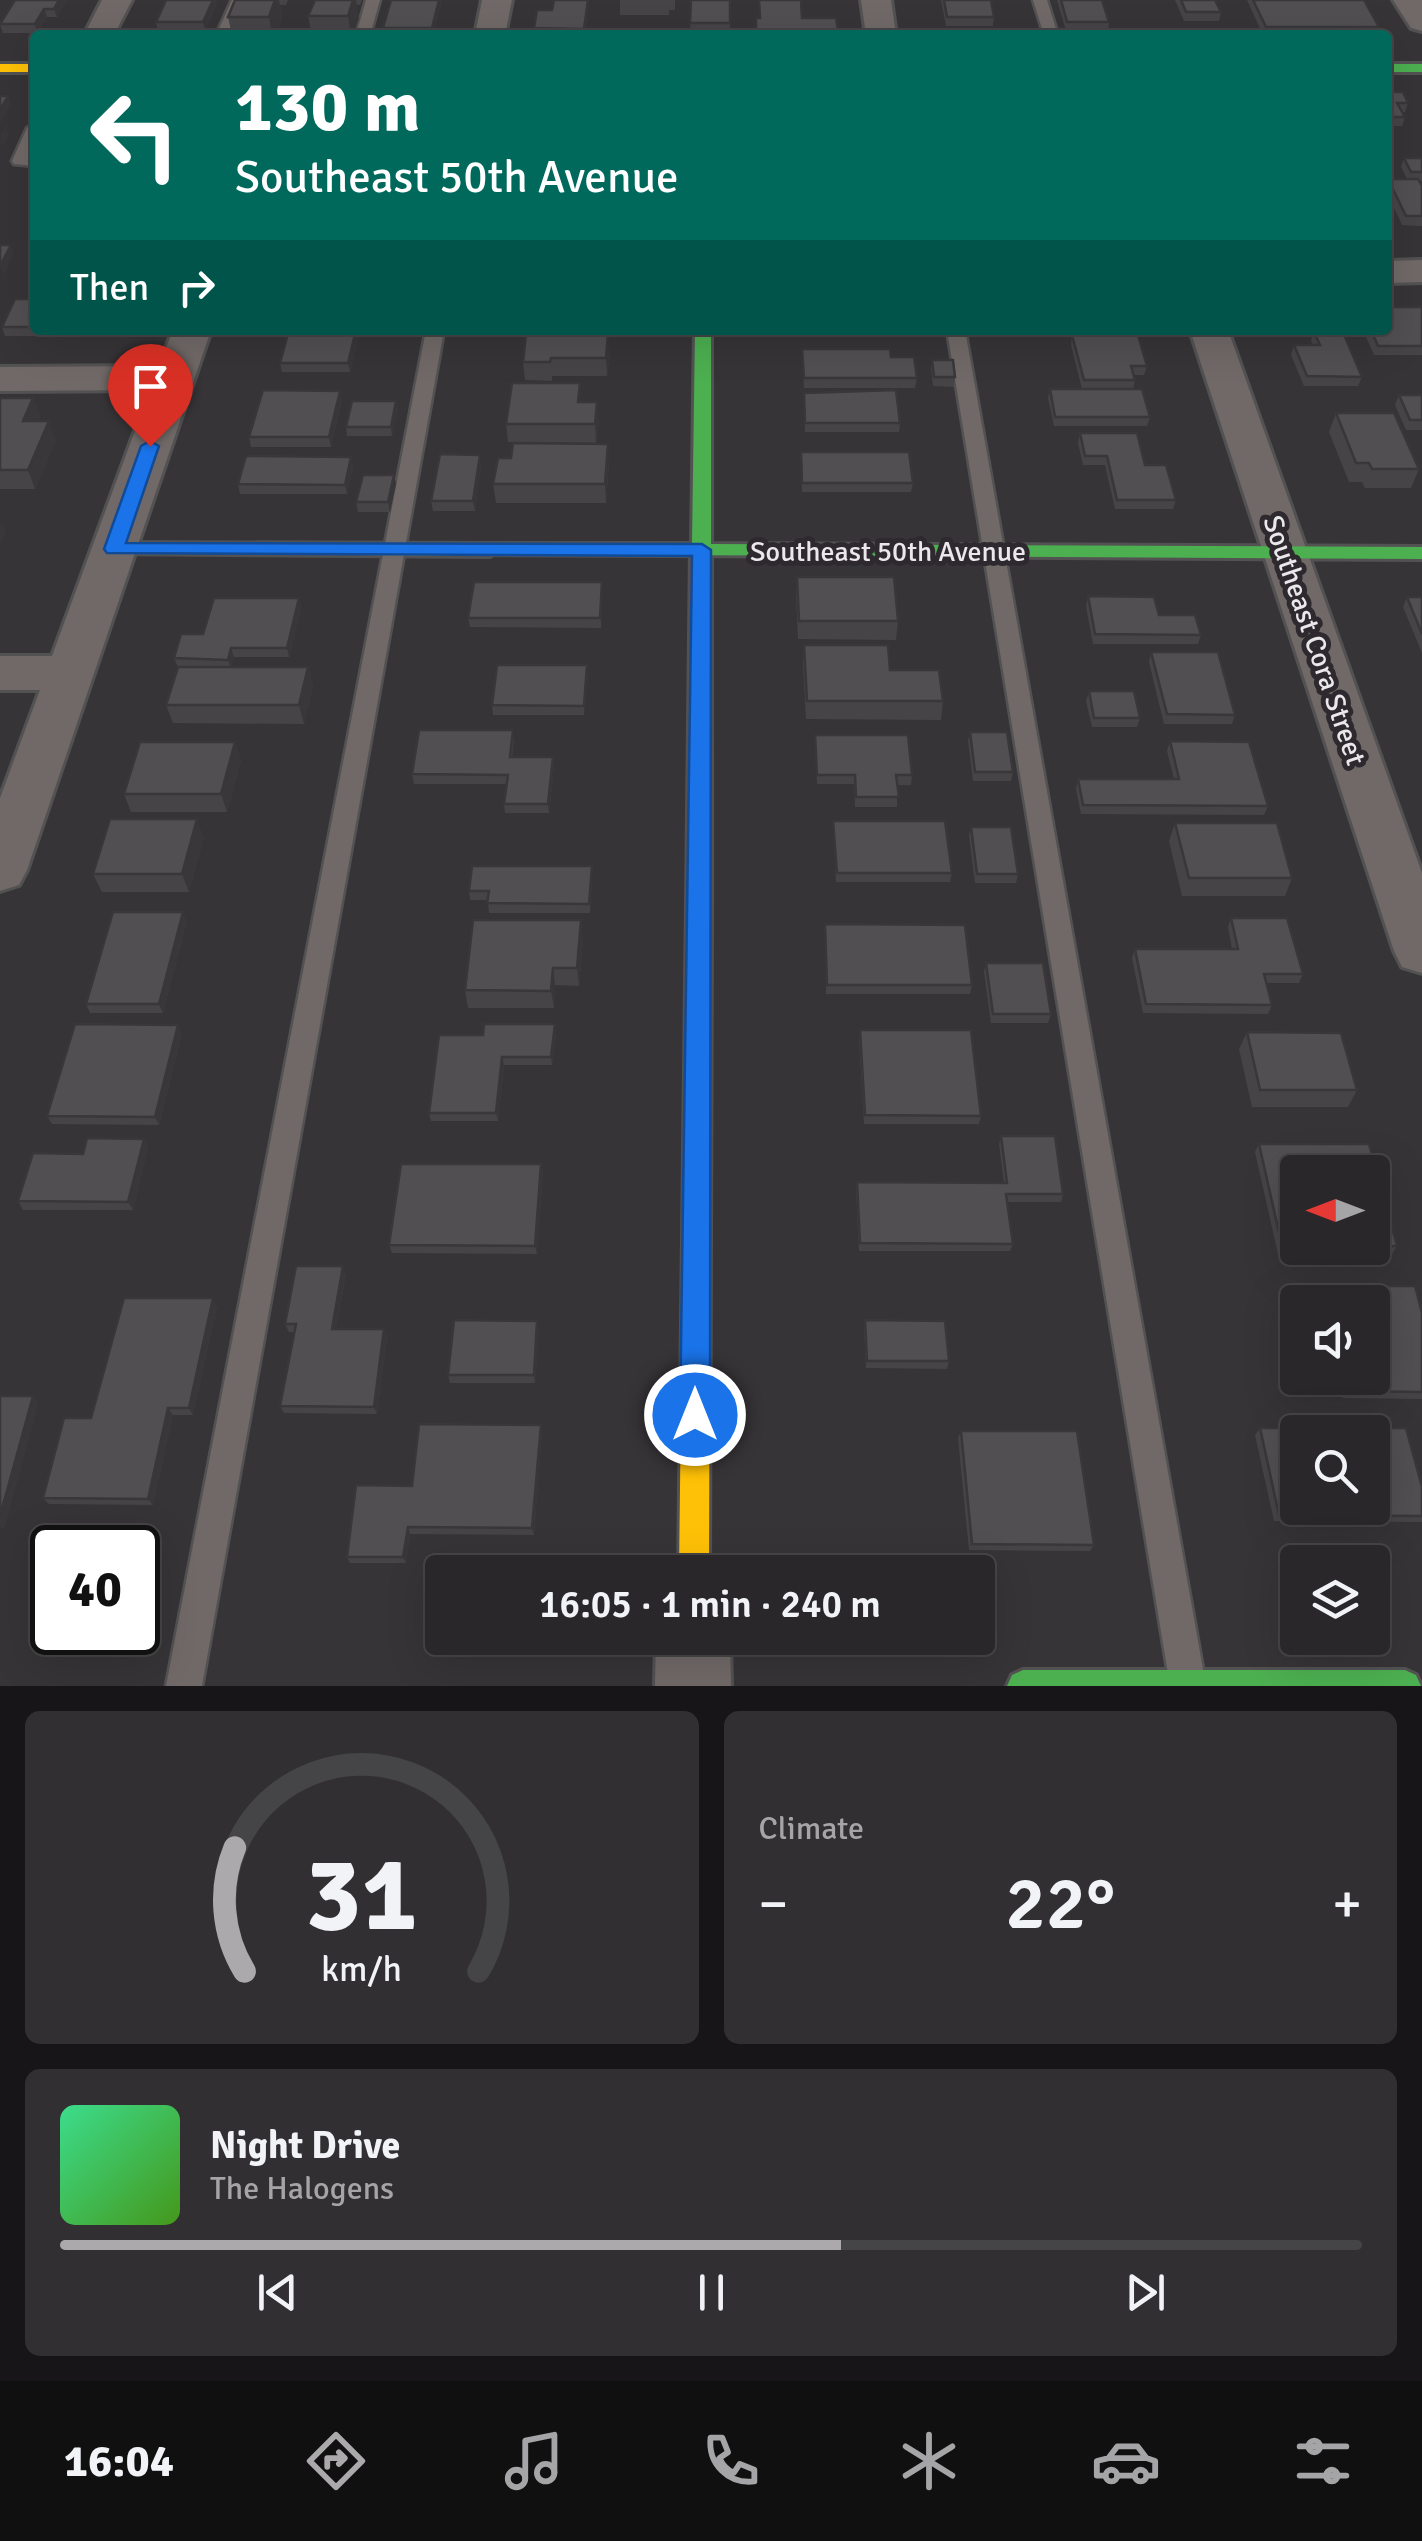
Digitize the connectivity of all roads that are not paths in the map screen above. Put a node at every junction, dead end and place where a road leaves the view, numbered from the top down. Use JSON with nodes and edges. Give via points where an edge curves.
{"nodes":[{"id":1,"x":117,"y":0,"type":"edge"},
{"id":2,"x":239,"y":0,"type":"edge"},
{"id":3,"x":373,"y":0,"type":"edge"},
{"id":4,"x":497,"y":0,"type":"edge"},
{"id":5,"x":876,"y":0,"type":"edge"},
{"id":6,"x":1040,"y":0,"type":"edge"},
{"id":7,"x":1408,"y":0,"type":"edge"},
{"id":8,"x":1422,"y":22,"type":"edge"},
{"id":9,"x":101,"y":30,"type":"edge"},
{"id":10,"x":226,"y":30,"type":"edge"},
{"id":11,"x":364,"y":30,"type":"edge"},
{"id":12,"x":491,"y":30,"type":"edge"},
{"id":13,"x":880,"y":30,"type":"edge"},
{"id":14,"x":1049,"y":30,"type":"edge"},
{"id":15,"x":0,"y":68,"type":"edge"},
{"id":16,"x":30,"y":68,"type":"edge"},
{"id":17,"x":1392,"y":68,"type":"edge"},
{"id":18,"x":1422,"y":68,"type":"edge"},
{"id":19,"x":30,"y":139,"type":"edge"},
{"id":20,"x":30,"y":161,"type":"edge"},
{"id":21,"x":1392,"y":272,"type":"edge"},
{"id":22,"x":1422,"y":272,"type":"edge"},
{"id":23,"x":190,"y":335,"type":"edge"},
{"id":24,"x":434,"y":335,"type":"edge"},
{"id":25,"x":703,"y":335,"type":"edge"},
{"id":26,"x":957,"y":335,"type":"edge"},
{"id":27,"x":1211,"y":335,"type":"edge"},
{"id":28,"x":0,"y":378,"type":"edge"},
{"id":29,"x":174,"y":378,"type":"junction"},
{"id":30,"x":114,"y":549,"type":"junction"},
{"id":31,"x":394,"y":549,"type":"junction"},
{"id":32,"x":702,"y":550,"type":"junction"},
{"id":33,"x":993,"y":551,"type":"junction"},
{"id":34,"x":1422,"y":553,"type":"edge"},
{"id":35,"x":1286,"y":554,"type":"junction"},
{"id":36,"x":0,"y":673,"type":"edge"},
{"id":37,"x":70,"y":673,"type":"junction"},
{"id":38,"x":0,"y":870,"type":"edge"},
{"id":39,"x":1422,"y":951,"type":"edge"},
{"id":40,"x":694,"y":1555,"type":"edge"},
{"id":41,"x":693,"y":1655,"type":"edge"},
{"id":42,"x":1188,"y":1685,"type":"edge"},
{"id":43,"x":184,"y":1686,"type":"edge"},
{"id":44,"x":693,"y":1686,"type":"edge"},
{"id":45,"x":1023,"y":1686,"type":"edge"},
{"id":46,"x":1405,"y":1686,"type":"edge"}],
"edges":[{"from":1,"to":9,"type":"street"},
{"from":2,"to":10,"type":"lane"},
{"from":3,"to":11,"type":"lane"},
{"from":4,"to":12,"type":"street"},
{"from":5,"to":13,"type":"street"},
{"from":6,"to":14,"type":"lane"},
{"from":7,"to":8,"type":"street"},
{"from":15,"to":16,"type":"street"},
{"from":17,"to":18,"type":"street"},
{"from":19,"to":20,"type":"lane","via":[[20,162]]},
{"from":21,"to":22,"type":"street"},
{"from":23,"to":29,"type":"street"},
{"from":24,"to":31,"type":"lane"},
{"from":25,"to":32,"type":"street"},
{"from":26,"to":33,"type":"lane"},
{"from":27,"to":35,"type":"street","name":"Southeast Cora Street"},
{"from":28,"to":29,"type":"street"},
{"from":29,"to":30,"type":"street"},
{"from":30,"to":31,"type":"street","name":"Southeast 50th Avenue"},
{"from":30,"to":37,"type":"street"},
{"from":31,"to":32,"type":"street","name":"Southeast 50th Avenue"},
{"from":31,"to":43,"type":"lane"},
{"from":32,"to":33,"type":"street","name":"Southeast 50th Avenue"},
{"from":32,"to":40,"type":"street"},
{"from":33,"to":35,"type":"street","name":"Southeast 50th Avenue"},
{"from":33,"to":42,"type":"lane"},
{"from":34,"to":35,"type":"street","name":"Southeast 50th Avenue"},
{"from":35,"to":39,"type":"street","name":"Southeast Cora Street"},
{"from":36,"to":37,"type":"street"},
{"from":37,"to":38,"type":"street"},
{"from":41,"to":44,"type":"street"},
{"from":42,"to":45,"type":"street"},
{"from":42,"to":46,"type":"street"}]}
